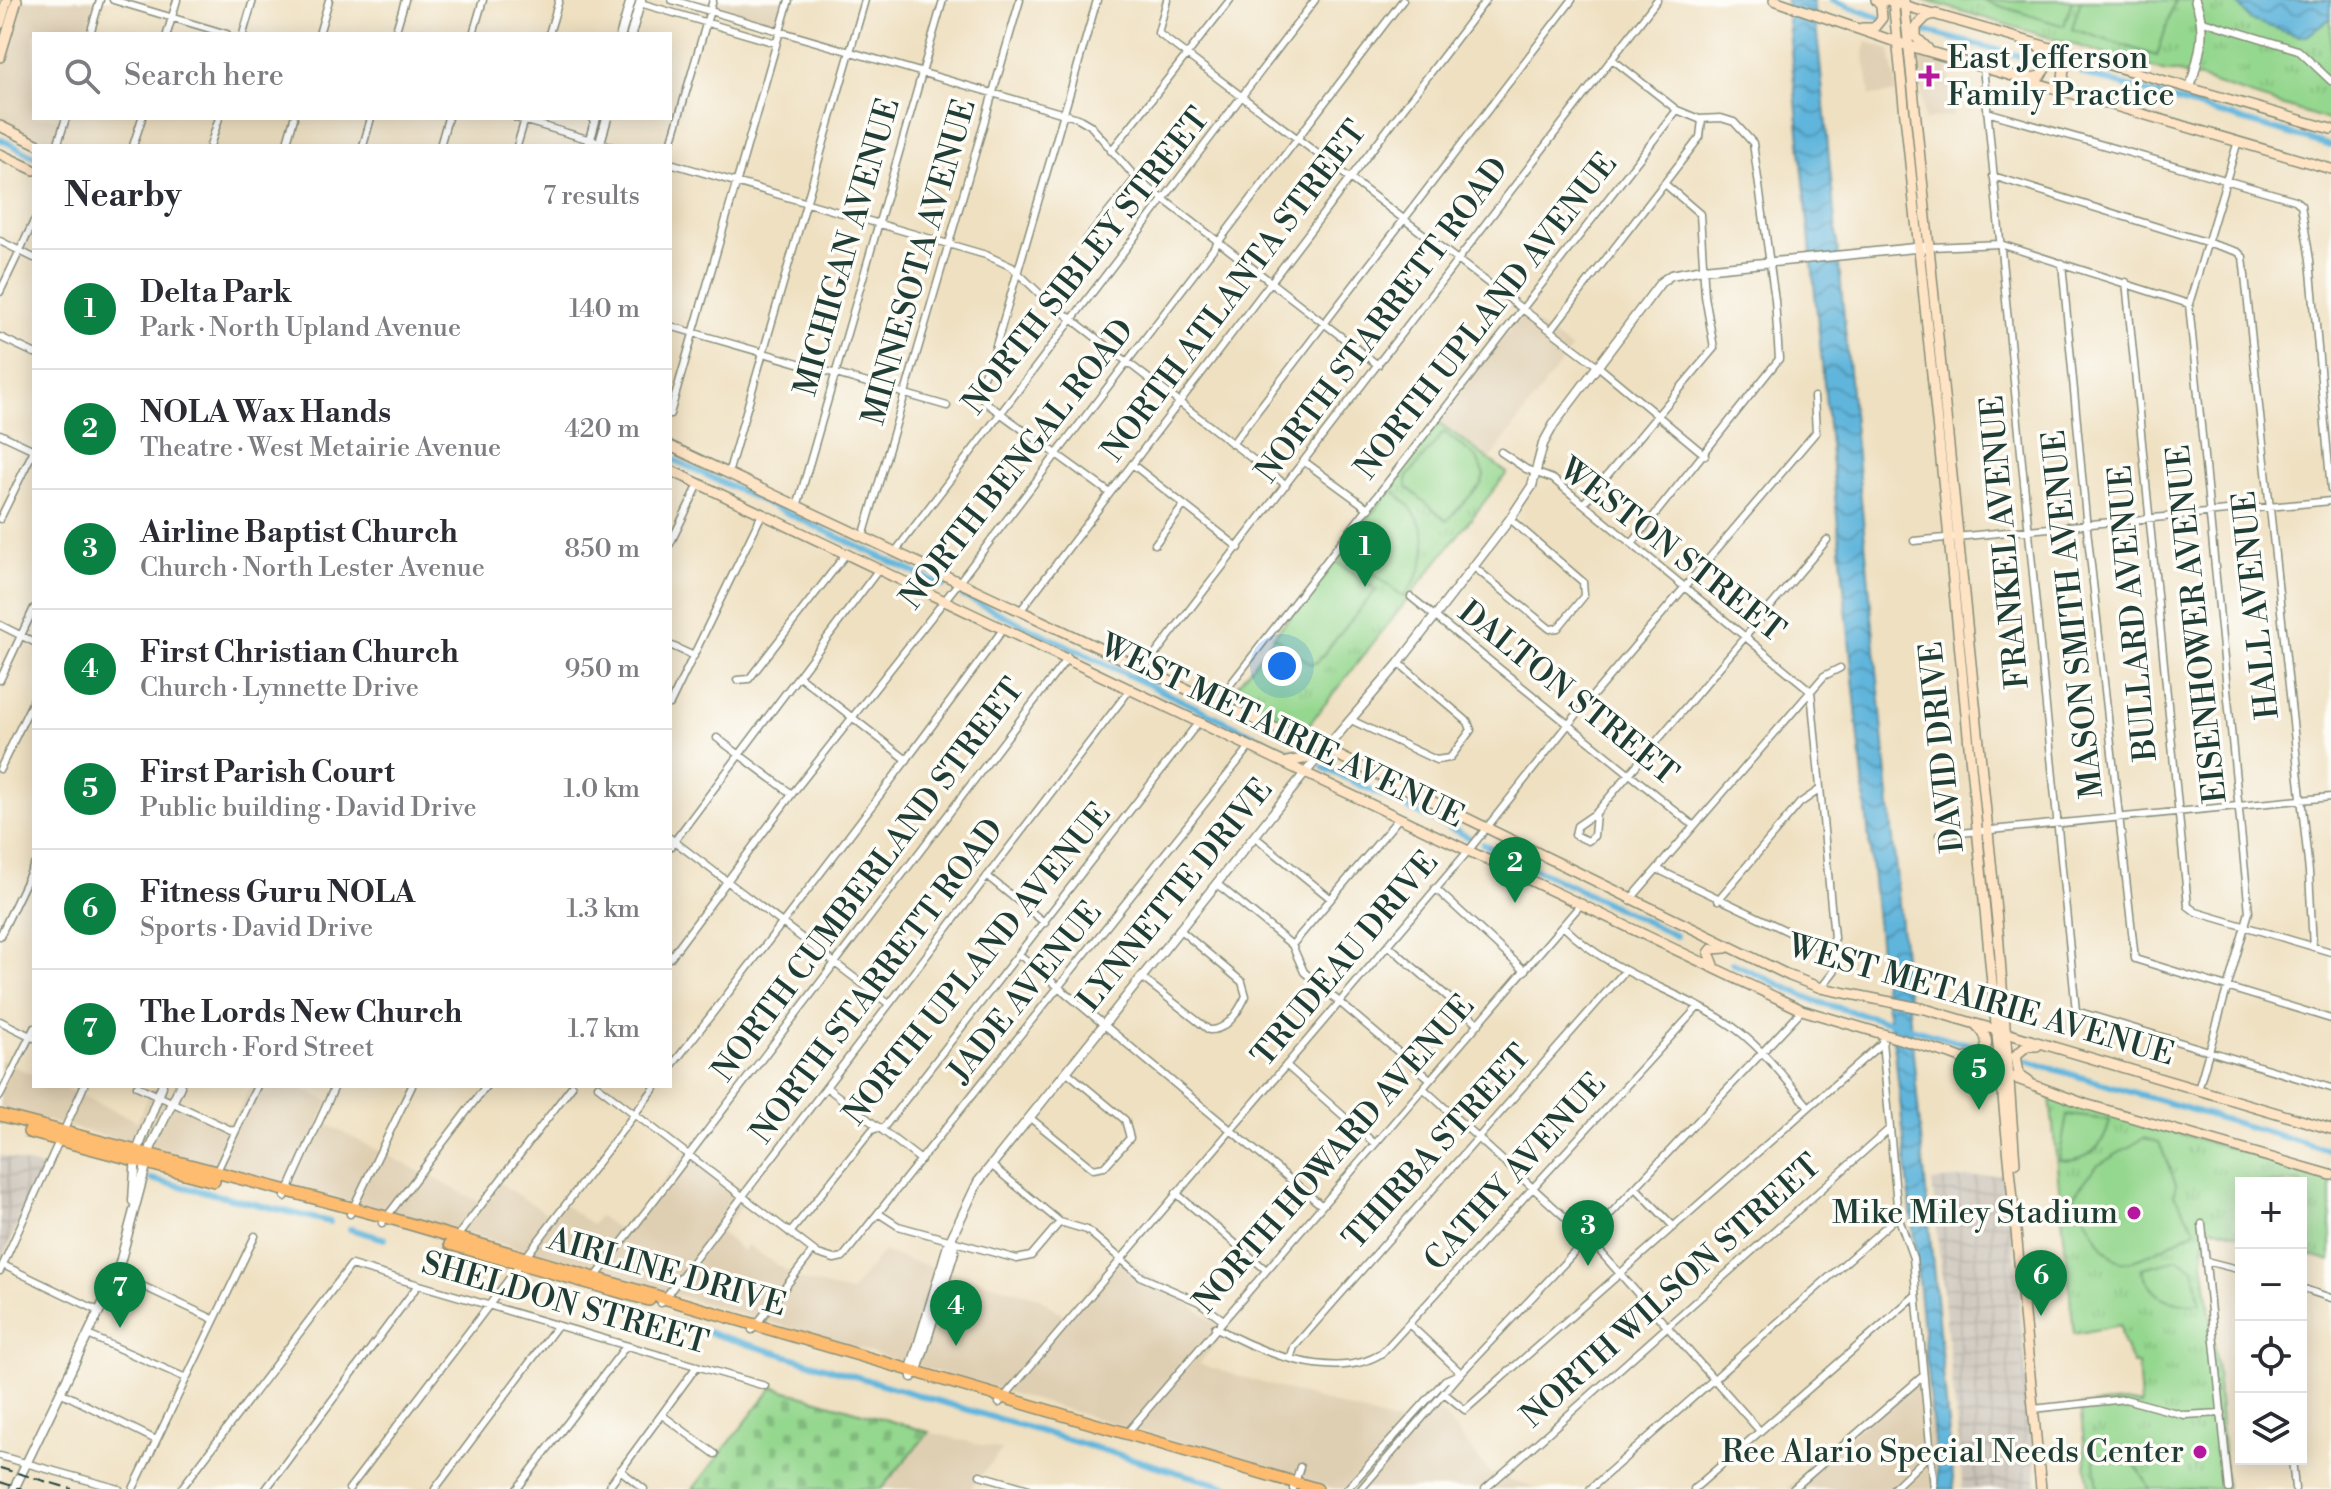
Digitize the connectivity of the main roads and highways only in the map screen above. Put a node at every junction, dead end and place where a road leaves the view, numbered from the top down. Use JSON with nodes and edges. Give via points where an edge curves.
{"nodes":[{"id":1,"x":7,"y":0,"type":"edge"},
{"id":2,"x":17,"y":0,"type":"edge"},
{"id":3,"x":1776,"y":0,"type":"edge"},
{"id":4,"x":1876,"y":0,"type":"edge"},
{"id":5,"x":1896,"y":1,"type":"edge"},
{"id":6,"x":1936,"y":13,"type":"junction"},
{"id":7,"x":0,"y":24,"type":"edge"},
{"id":8,"x":1851,"y":28,"type":"junction"},
{"id":9,"x":2031,"y":41,"type":"junction"},
{"id":10,"x":1896,"y":42,"type":"junction"},
{"id":11,"x":1909,"y":46,"type":"junction"},
{"id":12,"x":1932,"y":52,"type":"junction"},
{"id":13,"x":0,"y":57,"type":"edge"},
{"id":14,"x":2089,"y":58,"type":"junction"},
{"id":15,"x":2023,"y":79,"type":"junction"},
{"id":16,"x":2079,"y":95,"type":"junction"},
{"id":17,"x":0,"y":126,"type":"edge"},
{"id":18,"x":2331,"y":129,"type":"edge"},
{"id":19,"x":37,"y":144,"type":"edge"},
{"id":20,"x":0,"y":154,"type":"edge"},
{"id":21,"x":32,"y":169,"type":"edge"},
{"id":22,"x":2331,"y":169,"type":"edge"},
{"id":23,"x":1939,"y":394,"type":"junction"},
{"id":24,"x":672,"y":447,"type":"edge"},
{"id":25,"x":672,"y":471,"type":"edge"},
{"id":26,"x":976,"y":589,"type":"junction"},
{"id":27,"x":962,"y":608,"type":"junction"},
{"id":28,"x":1293,"y":736,"type":"junction"},
{"id":29,"x":1272,"y":759,"type":"junction"},
{"id":30,"x":1690,"y":929,"type":"junction"},
{"id":31,"x":1676,"y":948,"type":"junction"},
{"id":32,"x":1733,"y":949,"type":"junction"},
{"id":33,"x":1715,"y":966,"type":"junction"},
{"id":34,"x":1975,"y":1024,"type":"junction"},
{"id":35,"x":2001,"y":1032,"type":"junction"},
{"id":36,"x":2057,"y":1048,"type":"junction"},
{"id":37,"x":1963,"y":1058,"type":"junction"},
{"id":38,"x":2004,"y":1075,"type":"junction"},
{"id":39,"x":2061,"y":1096,"type":"junction"},
{"id":40,"x":0,"y":1115,"type":"edge"},
{"id":41,"x":0,"y":1122,"type":"edge"},
{"id":42,"x":2331,"y":1129,"type":"edge"},
{"id":43,"x":61,"y":1137,"type":"junction"},
{"id":44,"x":2331,"y":1175,"type":"edge"},
{"id":45,"x":2036,"y":1408,"type":"junction"},
{"id":46,"x":1294,"y":1487,"type":"edge"},
{"id":47,"x":1317,"y":1489,"type":"edge"},
{"id":48,"x":2041,"y":1489,"type":"edge"},
{"id":49,"x":2047,"y":1489,"type":"edge"}],
"edges":[{"from":1,"to":7,"type":"main road"},
{"from":2,"to":13,"type":"main road"},
{"from":3,"to":8,"type":"main road"},
{"from":4,"to":8,"type":"main road","via":[[1883,13],[1880,23]]},
{"from":5,"to":6,"type":"main road"},
{"from":5,"to":10,"type":"main road","name":"DAVID DRIVE"},
{"from":5,"to":11,"type":"main road","name":"DAVID DRIVE"},
{"from":6,"to":9,"type":"main road"},
{"from":6,"to":12,"type":"main road","via":[[1916,27],[1920,43]]},
{"from":8,"to":10,"type":"main road"},
{"from":9,"to":14,"type":"main road"},
{"from":9,"to":15,"type":"main road","via":[[2046,54],[2047,66],[2040,76]]},
{"from":10,"to":11,"type":"main road"},
{"from":10,"to":23,"type":"main road","name":"DAVID DRIVE"},
{"from":11,"to":12,"type":"main road"},
{"from":11,"to":23,"type":"main road","name":"DAVID DRIVE","via":[[1931,247]]},
{"from":12,"to":15,"type":"main road"},
{"from":14,"to":16,"type":"main road","via":[[2071,59],[2063,72],[2067,86]]},
{"from":14,"to":18,"type":"main road"},
{"from":15,"to":16,"type":"main road"},
{"from":16,"to":22,"type":"main road"},
{"from":17,"to":19,"type":"main road"},
{"from":20,"to":21,"type":"main road"},
{"from":23,"to":35,"type":"main road","name":"DAVID DRIVE"},
{"from":24,"to":26,"type":"main road","name":"WEST METAIRIE AVENUE"},
{"from":25,"to":27,"type":"main road","name":"WEST METAIRIE AVENUE"},
{"from":26,"to":27,"type":"main road","via":[[958,591]]},
{"from":26,"to":28,"type":"main road","name":"WEST METAIRIE AVENUE"},
{"from":27,"to":29,"type":"main road","name":"WEST METAIRIE AVENUE"},
{"from":28,"to":29,"type":"main road","via":[[1310,749],[1308,758],[1292,763]]},
{"from":28,"to":30,"type":"main road","name":"WEST METAIRIE AVENUE"},
{"from":29,"to":31,"type":"main road","name":"WEST METAIRIE AVENUE"},
{"from":30,"to":31,"type":"main road","via":[[1696,944],[1687,950]]},
{"from":30,"to":32,"type":"main road","name":"WEST METAIRIE AVENUE"},
{"from":31,"to":33,"type":"main road","name":"WEST METAIRIE AVENUE"},
{"from":32,"to":33,"type":"main road","via":[[1712,949],[1709,960]]},
{"from":32,"to":34,"type":"main road","name":"WEST METAIRIE AVENUE","via":[[1821,988]]},
{"from":33,"to":37,"type":"main road","name":"WEST METAIRIE AVENUE","via":[[1802,1010],[1917,1043],[1948,1059]]},
{"from":34,"to":35,"type":"main road","name":"WEST METAIRIE AVENUE"},
{"from":34,"to":37,"type":"main road","via":[[1984,1033],[1986,1048],[1975,1058]]},
{"from":35,"to":36,"type":"main road","name":"WEST METAIRIE AVENUE"},
{"from":35,"to":38,"type":"main road","name":"DAVID DRIVE"},
{"from":36,"to":39,"type":"main road","via":[[2027,1046],[2016,1055],[2015,1064],[2019,1074]]},
{"from":36,"to":42,"type":"main road","name":"WEST METAIRIE AVENUE"},
{"from":37,"to":38,"type":"main road","name":"WEST METAIRIE AVENUE"},
{"from":38,"to":39,"type":"main road","name":"WEST METAIRIE AVENUE"},
{"from":38,"to":45,"type":"main road","name":"DAVID DRIVE"},
{"from":39,"to":44,"type":"main road","name":"WEST METAIRIE AVENUE"},
{"from":40,"to":43,"type":"highway","name":"AIRLINE DRIVE"},
{"from":41,"to":43,"type":"highway","name":"AIRLINE DRIVE"},
{"from":43,"to":46,"type":"highway","name":"AIRLINE DRIVE","via":[[384,1220]]},
{"from":45,"to":48,"type":"main road","name":"DAVID DRIVE"},
{"from":45,"to":49,"type":"main road","name":"DAVID DRIVE"},
{"from":46,"to":47,"type":"highway","name":"AIRLINE DRIVE"}]}
